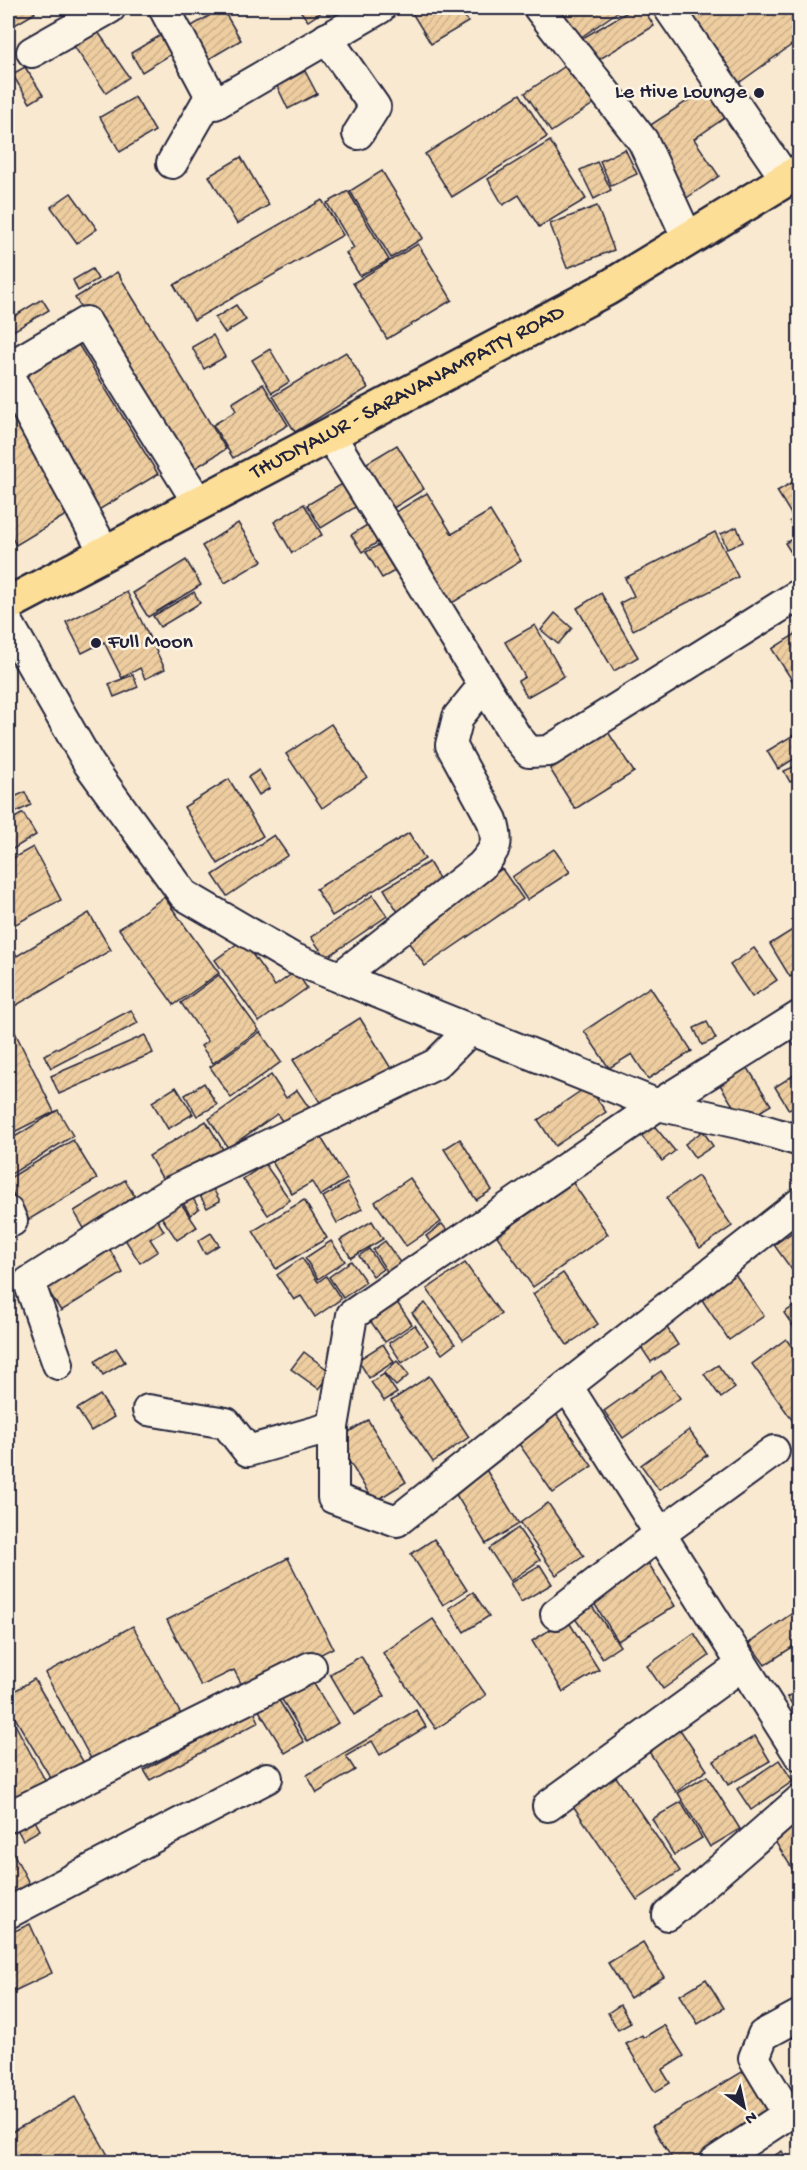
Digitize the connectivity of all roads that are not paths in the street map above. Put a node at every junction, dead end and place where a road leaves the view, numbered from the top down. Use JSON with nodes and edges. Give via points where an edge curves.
{"nodes":[{"id":1,"x":110,"y":8,"type":"edge"},
{"id":2,"x":164,"y":8,"type":"edge"},
{"id":3,"x":380,"y":8,"type":"edge"},
{"id":4,"x":539,"y":8,"type":"edge"},
{"id":5,"x":669,"y":8,"type":"edge"},
{"id":6,"x":327,"y":38,"type":"junction"},
{"id":7,"x":32,"y":52,"type":"dead end"},
{"id":8,"x":210,"y":96,"type":"junction"},
{"id":9,"x":358,"y":134,"type":"dead end"},
{"id":10,"x":172,"y":163,"type":"dead end"},
{"id":11,"x":793,"y":175,"type":"edge"},
{"id":12,"x":688,"y":239,"type":"junction"},
{"id":13,"x":8,"y":368,"type":"edge"},
{"id":14,"x":8,"y":375,"type":"edge"},
{"id":15,"x":330,"y":435,"type":"junction"},
{"id":16,"x":198,"y":504,"type":"junction"},
{"id":17,"x":105,"y":553,"type":"junction"},
{"id":18,"x":800,"y":594,"type":"edge"},
{"id":19,"x":8,"y":604,"type":"edge"},
{"id":20,"x":8,"y":623,"type":"edge"},
{"id":21,"x":484,"y":685,"type":"junction"},
{"id":22,"x":340,"y":977,"type":"junction"},
{"id":23,"x":800,"y":1016,"type":"edge"},
{"id":24,"x":471,"y":1029,"type":"junction"},
{"id":25,"x":658,"y":1105,"type":"junction"},
{"id":26,"x":800,"y":1141,"type":"edge"},
{"id":27,"x":800,"y":1203,"type":"edge"},
{"id":28,"x":57,"y":1364,"type":"dead end"},
{"id":29,"x":567,"y":1386,"type":"junction"},
{"id":30,"x":148,"y":1410,"type":"dead end"},
{"id":31,"x":333,"y":1427,"type":"junction"},
{"id":32,"x":774,"y":1450,"type":"dead end"},
{"id":33,"x":660,"y":1534,"type":"junction"},
{"id":34,"x":556,"y":1614,"type":"dead end"},
{"id":35,"x":742,"y":1665,"type":"junction"},
{"id":36,"x":311,"y":1667,"type":"dead end"},
{"id":37,"x":800,"y":1756,"type":"edge"},
{"id":38,"x":267,"y":1778,"type":"dead end"},
{"id":39,"x":800,"y":1800,"type":"edge"},
{"id":40,"x":548,"y":1806,"type":"dead end"},
{"id":41,"x":8,"y":1816,"type":"edge"},
{"id":42,"x":8,"y":1913,"type":"edge"},
{"id":43,"x":668,"y":1915,"type":"dead end"},
{"id":44,"x":800,"y":2015,"type":"edge"},
{"id":45,"x":716,"y":2163,"type":"edge"}],
"edges":[{"from":1,"to":7,"type":"street"},
{"from":2,"to":8,"type":"street"},
{"from":3,"to":6,"type":"street"},
{"from":4,"to":12,"type":"street","via":[[643,141]]},
{"from":5,"to":11,"type":"street"},
{"from":6,"to":8,"type":"street","via":[[215,104]]},
{"from":6,"to":9,"type":"street","via":[[375,106]]},
{"from":8,"to":10,"type":"street"},
{"from":11,"to":12,"type":"main road","name":"THUDIYALUR - SARAVANAMPATTY ROAD"},
{"from":12,"to":15,"type":"main road","name":"THUDIYALUR - SARAVANAMPATTY ROAD","via":[[606,289]]},
{"from":13,"to":16,"type":"street","via":[[87,322]]},
{"from":14,"to":17,"type":"street"},
{"from":15,"to":16,"type":"main road","name":"THUDIYALUR - SARAVANAMPATTY ROAD"},
{"from":15,"to":21,"type":"street"},
{"from":16,"to":17,"type":"main road","name":"THUDIYALUR - SARAVANAMPATTY ROAD"},
{"from":17,"to":19,"type":"main road","name":"THUDIYALUR - SARAVANAMPATTY ROAD"},
{"from":18,"to":21,"type":"street","via":[[549,752],[529,752]]},
{"from":20,"to":22,"type":"street","via":[[88,764],[184,895],[292,958]]},
{"from":21,"to":22,"type":"street","via":[[458,717],[451,745],[492,820],[495,851]]},
{"from":22,"to":24,"type":"street"},
{"from":23,"to":25,"type":"street"},
{"from":24,"to":25,"type":"street"},
{"from":24,"to":28,"type":"street","via":[[436,1064],[173,1191],[29,1282]]},
{"from":25,"to":26,"type":"street"},
{"from":25,"to":31,"type":"street","via":[[352,1315]]},
{"from":27,"to":29,"type":"street"},
{"from":29,"to":31,"type":"street","via":[[397,1521],[333,1498]]},
{"from":29,"to":33,"type":"street"},
{"from":30,"to":31,"type":"street","via":[[226,1423],[248,1451]]},
{"from":32,"to":33,"type":"street"},
{"from":33,"to":34,"type":"street"},
{"from":33,"to":35,"type":"street"},
{"from":35,"to":37,"type":"street"},
{"from":35,"to":40,"type":"street"},
{"from":36,"to":41,"type":"street"},
{"from":38,"to":42,"type":"street"},
{"from":39,"to":43,"type":"street"},
{"from":44,"to":45,"type":"street","via":[[763,2035],[754,2058],[788,2115]]}]}
